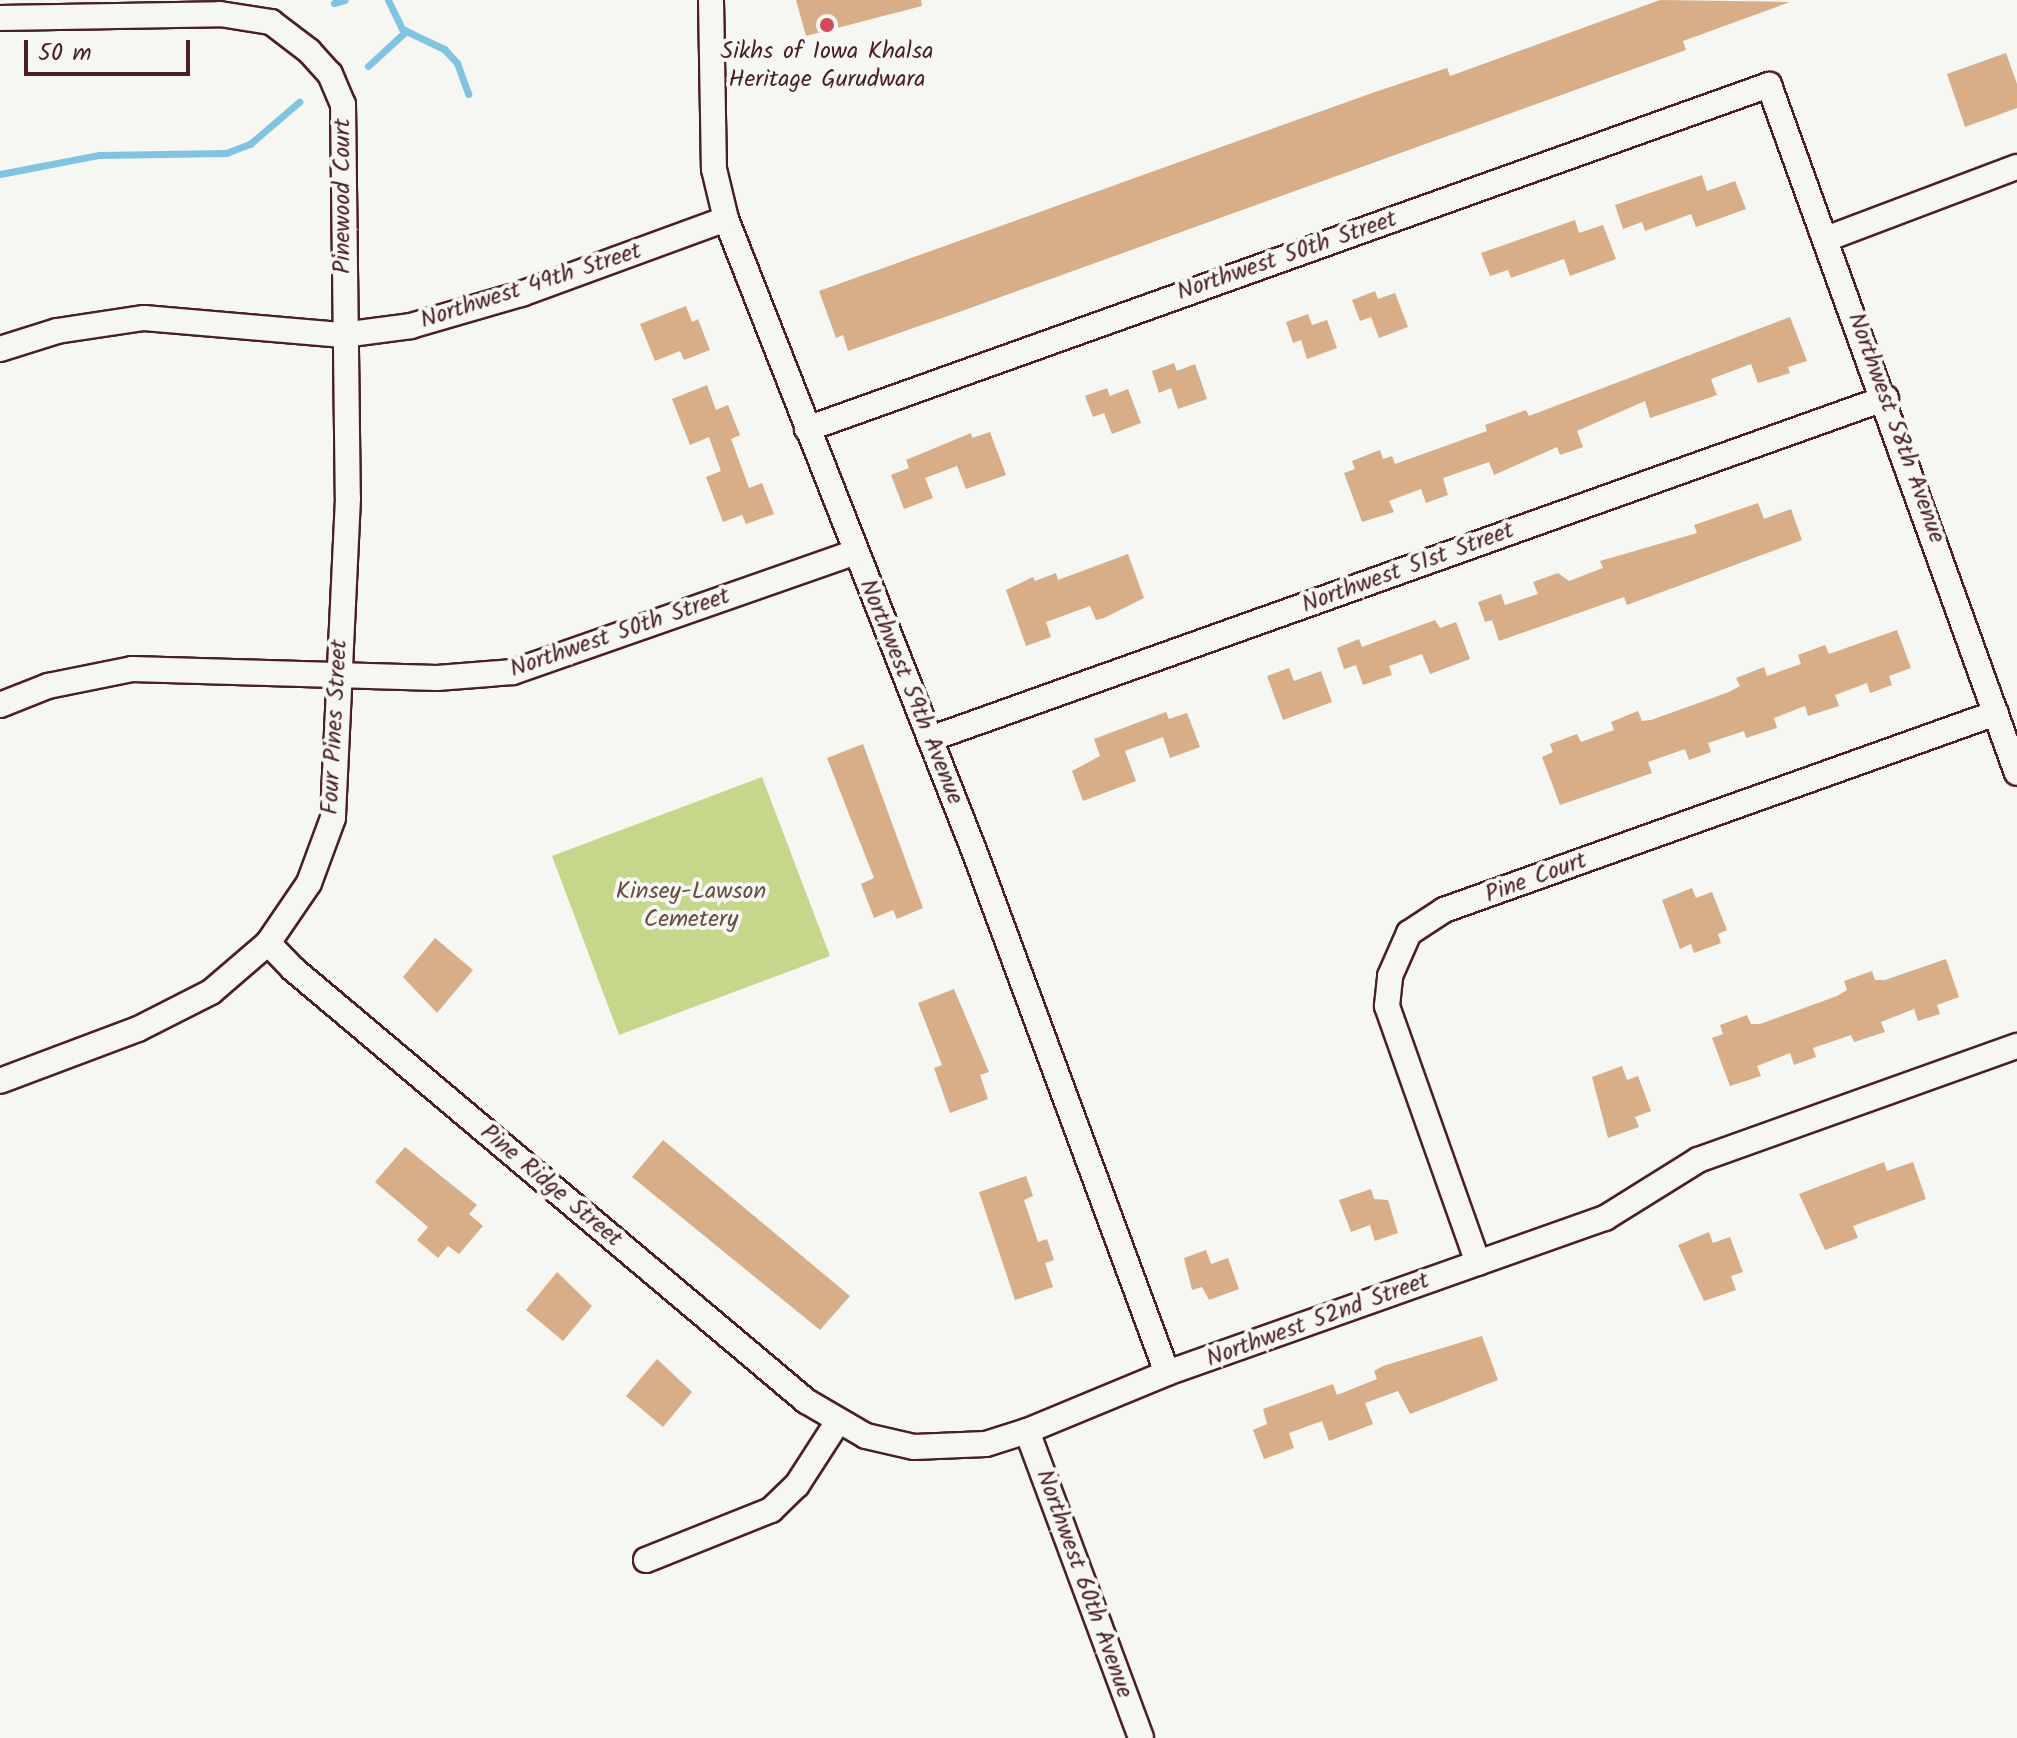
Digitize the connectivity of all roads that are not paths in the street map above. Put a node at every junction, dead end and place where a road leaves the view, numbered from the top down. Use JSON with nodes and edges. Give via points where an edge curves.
{"nodes":[{"id":1,"x":711,"y":0,"type":"edge"},
{"id":2,"x":0,"y":18,"type":"edge"},
{"id":3,"x":1769,"y":85,"type":"joint"},
{"id":4,"x":2017,"y":167,"type":"edge"},
{"id":5,"x":726,"y":219,"type":"junction"},
{"id":6,"x":1826,"y":239,"type":"junction"},
{"id":7,"x":343,"y":335,"type":"junction"},
{"id":8,"x":0,"y":349,"type":"edge"},
{"id":9,"x":1886,"y":398,"type":"junction"},
{"id":10,"x":807,"y":429,"type":"junction"},
{"id":11,"x":856,"y":552,"type":"junction"},
{"id":12,"x":338,"y":675,"type":"junction"},
{"id":13,"x":0,"y":705,"type":"edge"},
{"id":14,"x":1996,"y":713,"type":"junction"},
{"id":15,"x":930,"y":739,"type":"junction"},
{"id":16,"x":2017,"y":773,"type":"edge"},
{"id":17,"x":268,"y":943,"type":"junction"},
{"id":18,"x":2017,"y":1046,"type":"edge"},
{"id":19,"x":0,"y":1081,"type":"edge"},
{"id":20,"x":1478,"y":1263,"type":"junction"},
{"id":21,"x":1167,"y":1373,"type":"junction"},
{"id":22,"x":837,"y":1423,"type":"junction"},
{"id":23,"x":1027,"y":1431,"type":"junction"},
{"id":24,"x":646,"y":1560,"type":"dead end"},
{"id":25,"x":1141,"y":1738,"type":"edge"}],
"edges":[{"from":1,"to":5,"type":"street","name":"Northwest 59th Avenue","via":[[714,169]]},
{"from":2,"to":7,"type":"street","name":"Pinewood Court","via":[[220,14],[271,22],[309,51],[330,74],[343,104]]},
{"from":3,"to":6,"type":"street","name":"Northwest 58th Avenue"},
{"from":3,"to":10,"type":"street","name":"Northwest 50th Street"},
{"from":4,"to":6,"type":"street"},
{"from":5,"to":7,"type":"street","name":"Northwest 49th Street","via":[[521,294],[411,326]]},
{"from":5,"to":10,"type":"street","name":"Northwest 59th Avenue"},
{"from":6,"to":9,"type":"street","name":"Northwest 58th Avenue"},
{"from":7,"to":8,"type":"street","name":"Northwest 49th Street","via":[[144,318],[57,331]]},
{"from":7,"to":12,"type":"street","name":"Four Pines Street","via":[[348,498]]},
{"from":9,"to":14,"type":"street","name":"Northwest 58th Avenue"},
{"from":9,"to":15,"type":"street","name":"Northwest 51st Street"},
{"from":10,"to":11,"type":"street","name":"Northwest 59th Avenue"},
{"from":11,"to":12,"type":"street","name":"Northwest 50th Street","via":[[529,668],[466,678]]},
{"from":11,"to":15,"type":"street","name":"Northwest 59th Avenue"},
{"from":12,"to":13,"type":"street","name":"Northwest 50th Street","via":[[132,669],[48,686]]},
{"from":12,"to":17,"type":"street","name":"Four Pines Street","via":[[333,818],[309,883]]},
{"from":14,"to":16,"type":"street","name":"Northwest 58th Avenue"},
{"from":14,"to":20,"type":"street","name":"Pine Court","via":[[1444,910],[1409,933],[1390,976],[1387,1006]]},
{"from":15,"to":21,"type":"street","name":"Northwest 59th Avenue"},
{"from":17,"to":19,"type":"street","name":"Four Pines Street","via":[[211,992],[138,1029]]},
{"from":17,"to":22,"type":"street","name":"Pine Ridge Street"},
{"from":18,"to":20,"type":"street","name":"Northwest 52nd Street","via":[[1698,1160],[1605,1218]]},
{"from":20,"to":21,"type":"street","name":"Northwest 52nd Street"},
{"from":21,"to":23,"type":"street","name":"Northwest 52nd Street"},
{"from":22,"to":23,"type":"street","name":"Northwest 52nd Street","via":[[883,1441],[950,1449]]},
{"from":22,"to":24,"type":"street","via":[[797,1485],[771,1510]]},
{"from":23,"to":25,"type":"street","name":"Northwest 60th Avenue"}]}
